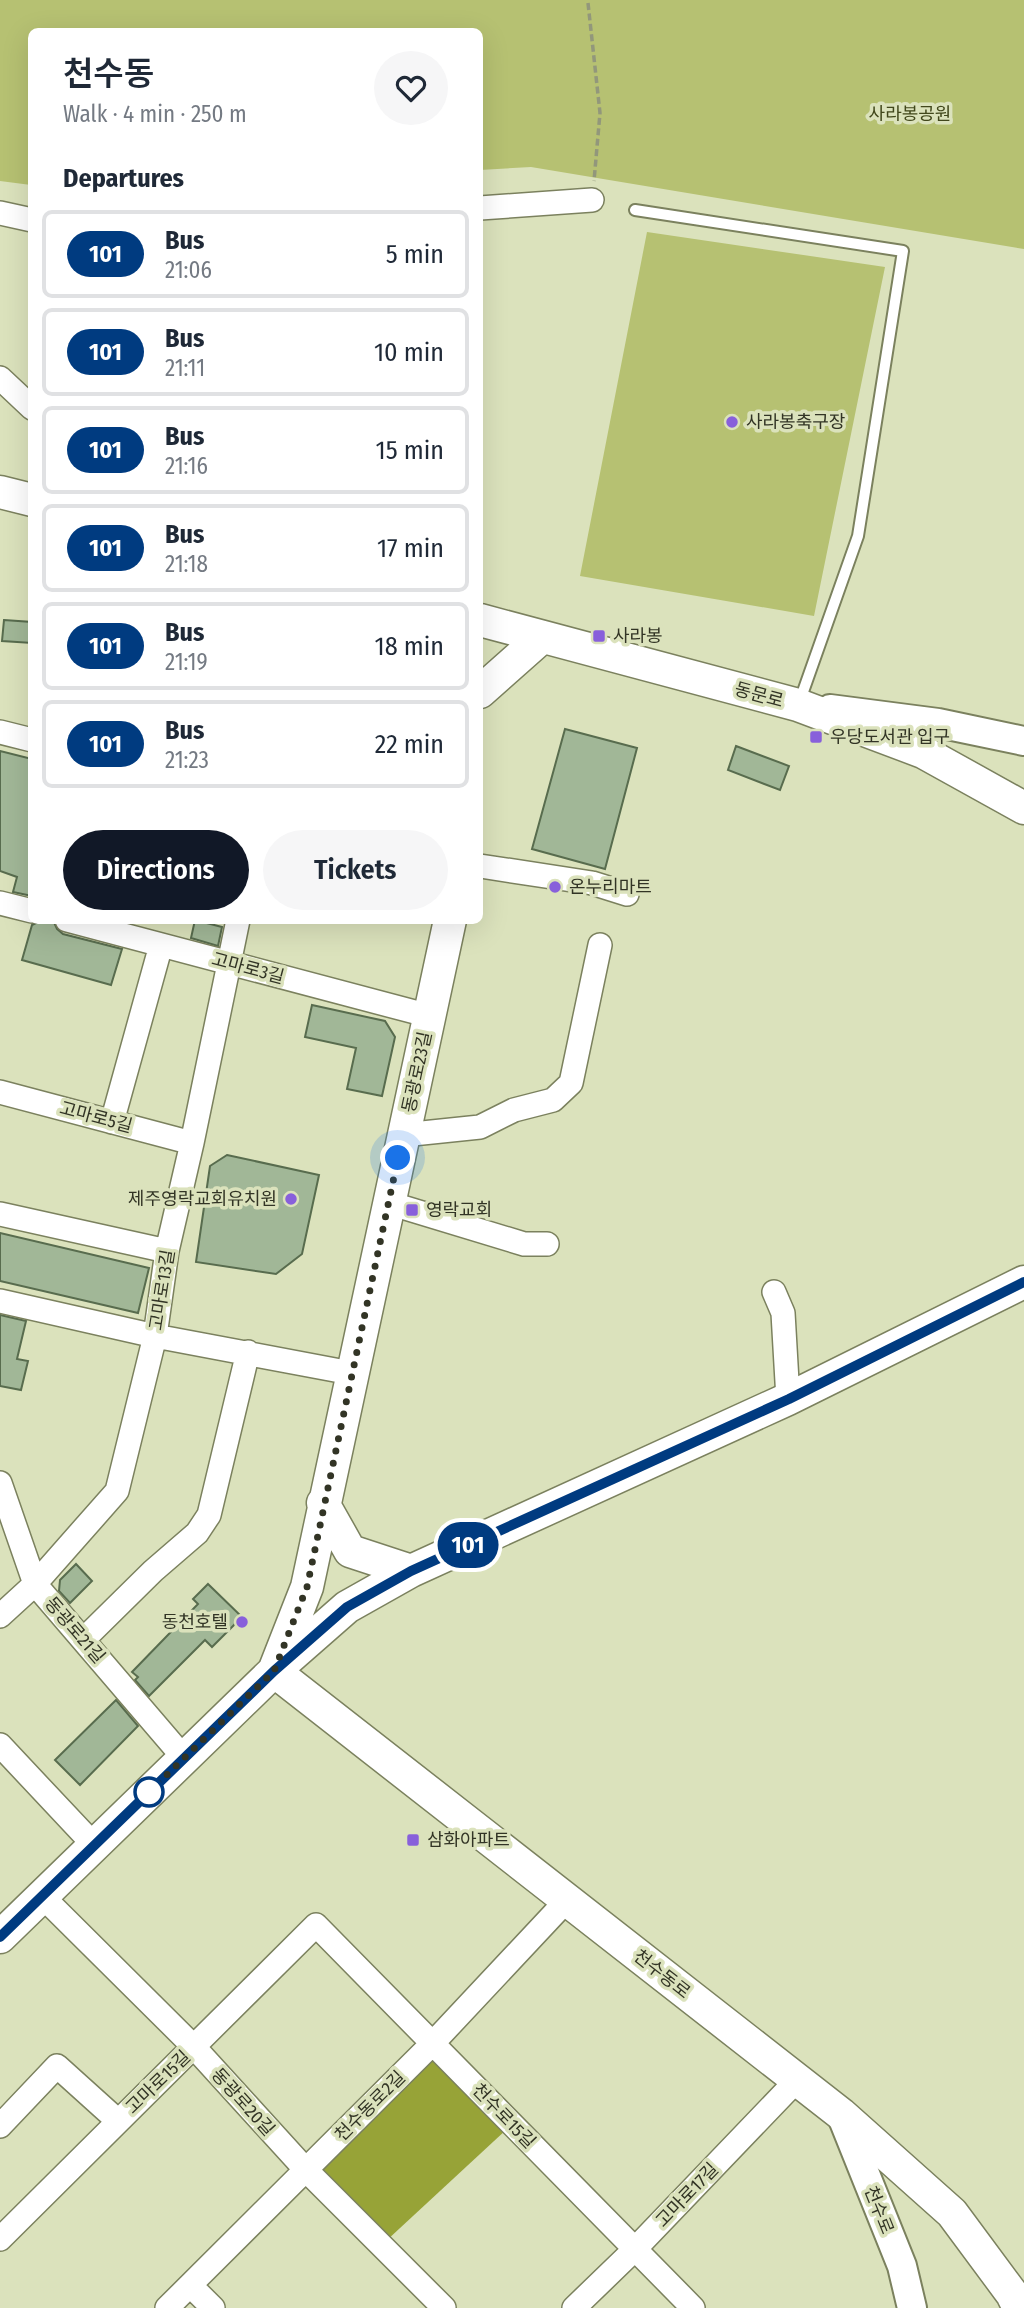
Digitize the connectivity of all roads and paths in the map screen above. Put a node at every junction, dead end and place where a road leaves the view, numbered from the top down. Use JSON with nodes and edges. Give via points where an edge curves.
{"nodes":[{"id":1,"x":587,"y":3,"type":"dead end"},
{"id":2,"x":592,"y":200,"type":"joint"},
{"id":3,"x":483,"y":208,"type":"edge"},
{"id":4,"x":635,"y":210,"type":"dead end"},
{"id":5,"x":0,"y":213,"type":"edge"},
{"id":6,"x":28,"y":219,"type":"edge"},
{"id":7,"x":0,"y":378,"type":"edge"},
{"id":8,"x":28,"y":404,"type":"edge"},
{"id":9,"x":0,"y":492,"type":"edge"},
{"id":10,"x":28,"y":499,"type":"edge"},
{"id":11,"x":483,"y":621,"type":"edge"},
{"id":12,"x":542,"y":637,"type":"junction"},
{"id":13,"x":483,"y":689,"type":"edge"},
{"id":14,"x":798,"y":705,"type":"junction"},
{"id":15,"x":0,"y":732,"type":"edge"},
{"id":16,"x":28,"y":739,"type":"edge"},
{"id":17,"x":1024,"y":741,"type":"edge"},
{"id":18,"x":1024,"y":808,"type":"edge"},
{"id":19,"x":483,"y":866,"type":"edge"},
{"id":20,"x":627,"y":894,"type":"dead end"},
{"id":21,"x":0,"y":903,"type":"edge"},
{"id":22,"x":28,"y":910,"type":"edge"},
{"id":23,"x":81,"y":924,"type":"edge"},
{"id":24,"x":237,"y":924,"type":"edge"},
{"id":25,"x":449,"y":924,"type":"edge"},
{"id":26,"x":161,"y":945,"type":"junction"},
{"id":27,"x":600,"y":945,"type":"dead end"},
{"id":28,"x":228,"y":963,"type":"junction"},
{"id":29,"x":430,"y":1016,"type":"junction"},
{"id":30,"x":0,"y":1092,"type":"edge"},
{"id":31,"x":112,"y":1122,"type":"junction"},
{"id":32,"x":403,"y":1135,"type":"junction"},
{"id":33,"x":192,"y":1143,"type":"junction"},
{"id":34,"x":389,"y":1203,"type":"junction"},
{"id":35,"x":0,"y":1214,"type":"edge"},
{"id":36,"x":547,"y":1244,"type":"dead end"},
{"id":37,"x":167,"y":1251,"type":"junction"},
{"id":38,"x":1024,"y":1282,"type":"edge"},
{"id":39,"x":775,"y":1292,"type":"dead end"},
{"id":40,"x":0,"y":1301,"type":"edge"},
{"id":41,"x":155,"y":1336,"type":"junction"},
{"id":42,"x":248,"y":1352,"type":"junction"},
{"id":43,"x":351,"y":1373,"type":"junction"},
{"id":44,"x":789,"y":1399,"type":"junction"},
{"id":45,"x":0,"y":1483,"type":"edge"},
{"id":46,"x":323,"y":1503,"type":"junction"},
{"id":47,"x":411,"y":1571,"type":"junction"},
{"id":48,"x":35,"y":1584,"type":"junction"},
{"id":49,"x":0,"y":1616,"type":"edge"},
{"id":50,"x":83,"y":1640,"type":"junction"},
{"id":51,"x":274,"y":1671,"type":"junction"},
{"id":52,"x":0,"y":1745,"type":"edge"},
{"id":53,"x":184,"y":1758,"type":"junction"},
{"id":54,"x":94,"y":1845,"type":"junction"},
{"id":55,"x":42,"y":1896,"type":"junction"},
{"id":56,"x":567,"y":1900,"type":"junction"},
{"id":57,"x":316,"y":1924,"type":"joint"},
{"id":58,"x":0,"y":1937,"type":"edge"},
{"id":59,"x":433,"y":2043,"type":"junction"},
{"id":60,"x":194,"y":2048,"type":"junction"},
{"id":61,"x":797,"y":2080,"type":"junction"},
{"id":62,"x":841,"y":2114,"type":"junction"},
{"id":63,"x":118,"y":2121,"type":"junction"},
{"id":64,"x":0,"y":2126,"type":"edge"},
{"id":65,"x":306,"y":2170,"type":"junction"},
{"id":66,"x":0,"y":2239,"type":"edge"},
{"id":67,"x":635,"y":2249,"type":"junction"},
{"id":68,"x":191,"y":2286,"type":"junction"},
{"id":69,"x":1018,"y":2296,"type":"edge"},
{"id":70,"x":167,"y":2308,"type":"edge"},
{"id":71,"x":213,"y":2308,"type":"edge"},
{"id":72,"x":444,"y":2308,"type":"edge"},
{"id":73,"x":574,"y":2308,"type":"edge"},
{"id":74,"x":692,"y":2308,"type":"edge"},
{"id":75,"x":912,"y":2308,"type":"edge"}],
"edges":[{"from":1,"to":2,"type":"path","via":[[600,113]]},
{"from":2,"to":3,"type":"street"},
{"from":4,"to":14,"type":"lane","via":[[903,251],[858,536]]},
{"from":5,"to":6,"type":"street"},
{"from":7,"to":8,"type":"street"},
{"from":9,"to":10,"type":"main road"},
{"from":11,"to":12,"type":"main road","name":"동문로"},
{"from":12,"to":13,"type":"main road"},
{"from":12,"to":14,"type":"main road","name":"동문로"},
{"from":14,"to":17,"type":"street","via":[[938,723]]},
{"from":14,"to":18,"type":"main road","name":"동문로","via":[[923,752]]},
{"from":15,"to":16,"type":"street"},
{"from":19,"to":20,"type":"street","via":[[592,883]]},
{"from":21,"to":22,"type":"street"},
{"from":23,"to":26,"type":"street","name":"고마로3길"},
{"from":24,"to":28,"type":"street","name":"고마로13길"},
{"from":25,"to":29,"type":"main road","name":"동광로23길"},
{"from":26,"to":28,"type":"street","name":"고마로3길"},
{"from":26,"to":31,"type":"street"},
{"from":27,"to":32,"type":"street","via":[[571,1083],[554,1100],[514,1110],[480,1127]]},
{"from":28,"to":29,"type":"street","name":"고마로3길"},
{"from":28,"to":33,"type":"street","name":"고마로13길"},
{"from":29,"to":32,"type":"main road","name":"동광로23길"},
{"from":30,"to":31,"type":"street","name":"고마로5길"},
{"from":31,"to":33,"type":"street","name":"고마로5길"},
{"from":32,"to":34,"type":"main road","name":"동광로23길"},
{"from":33,"to":37,"type":"street","name":"고마로13길"},
{"from":34,"to":36,"type":"street","via":[[524,1244]]},
{"from":34,"to":43,"type":"main road","name":"동광로23길"},
{"from":35,"to":37,"type":"street"},
{"from":37,"to":41,"type":"street","name":"고마로13길"},
{"from":38,"to":44,"type":"main road"},
{"from":39,"to":44,"type":"street","via":[[783,1313]]},
{"from":40,"to":41,"type":"street"},
{"from":41,"to":42,"type":"street"},
{"from":41,"to":48,"type":"street","name":"고마로13길","via":[[117,1491]]},
{"from":42,"to":43,"type":"street"},
{"from":42,"to":50,"type":"street","via":[[209,1515],[197,1533]]},
{"from":43,"to":46,"type":"main road","name":"동광로23길"},
{"from":44,"to":47,"type":"main road"},
{"from":45,"to":48,"type":"street","name":"동광로21길"},
{"from":46,"to":47,"type":"main road","via":[[350,1551]]},
{"from":46,"to":51,"type":"main road","name":"동광로23길","via":[[307,1587]]},
{"from":47,"to":51,"type":"main road","via":[[347,1607]]},
{"from":48,"to":49,"type":"street","name":"고마로13길"},
{"from":48,"to":50,"type":"street","name":"동광로21길"},
{"from":50,"to":53,"type":"street","name":"동광로21길"},
{"from":51,"to":53,"type":"main road"},
{"from":51,"to":56,"type":"main road","name":"천수동로"},
{"from":52,"to":54,"type":"street"},
{"from":53,"to":54,"type":"main road"},
{"from":54,"to":55,"type":"main road"},
{"from":55,"to":58,"type":"main road"},
{"from":55,"to":60,"type":"street","name":"동광로20길"},
{"from":56,"to":59,"type":"street","name":"천수동로2길"},
{"from":56,"to":61,"type":"main road","name":"천수동로"},
{"from":57,"to":59,"type":"street","name":"천수로15길"},
{"from":57,"to":60,"type":"street","name":"고마로15길"},
{"from":59,"to":65,"type":"street","name":"천수동로2길"},
{"from":59,"to":67,"type":"street","name":"천수로15길"},
{"from":60,"to":63,"type":"street","name":"고마로15길"},
{"from":60,"to":65,"type":"street","name":"동광로20길"},
{"from":61,"to":62,"type":"main road","name":"천수동로"},
{"from":61,"to":67,"type":"street","name":"고마로17길"},
{"from":62,"to":69,"type":"main road","name":"천수동로","via":[[952,2213]]},
{"from":62,"to":75,"type":"street","name":"천수로","via":[[902,2266]]},
{"from":63,"to":64,"type":"street","via":[[58,2066]]},
{"from":63,"to":66,"type":"street","name":"고마로15길"},
{"from":65,"to":68,"type":"street","name":"천수동로2길"},
{"from":65,"to":72,"type":"street","name":"동광로20길"},
{"from":67,"to":73,"type":"street","name":"고마로17길"},
{"from":67,"to":74,"type":"street","name":"천수로15길"},
{"from":68,"to":70,"type":"street","name":"천수동로2길"},
{"from":68,"to":71,"type":"street"}]}
